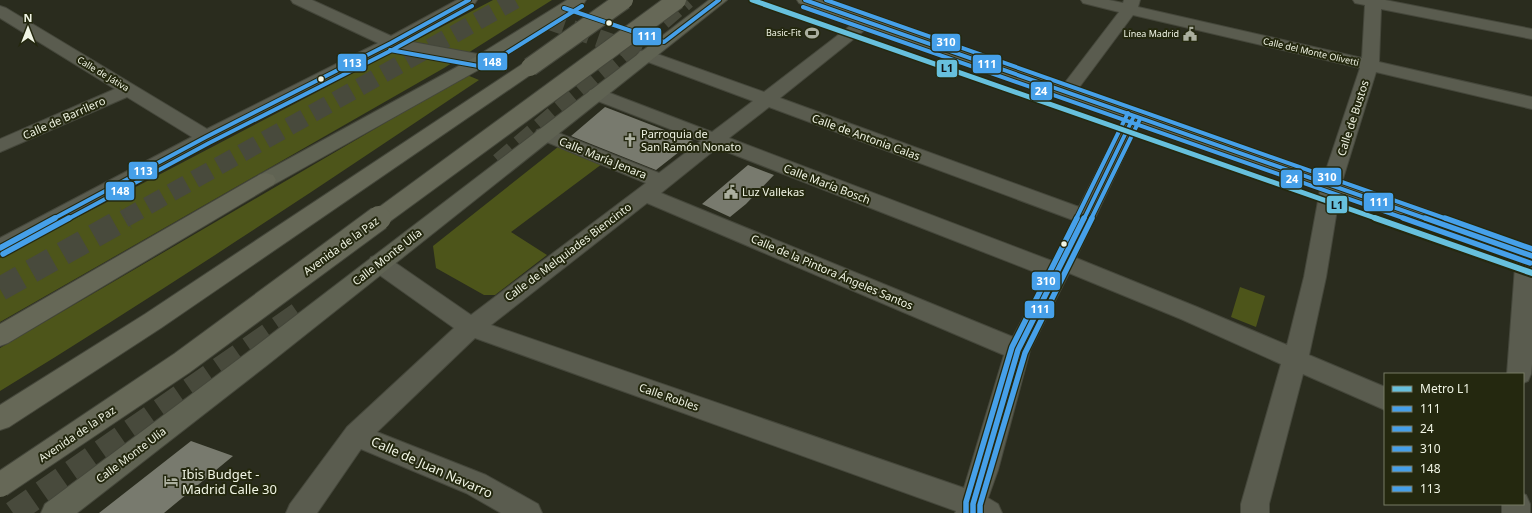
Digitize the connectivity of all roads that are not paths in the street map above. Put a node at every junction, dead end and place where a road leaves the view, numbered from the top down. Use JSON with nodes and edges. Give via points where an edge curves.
{"nodes":[{"id":1,"x":300,"y":0,"type":"edge"},
{"id":2,"x":469,"y":0,"type":"edge"},
{"id":3,"x":578,"y":0,"type":"edge"},
{"id":4,"x":624,"y":0,"type":"edge"},
{"id":5,"x":677,"y":0,"type":"edge"},
{"id":6,"x":718,"y":0,"type":"edge"},
{"id":7,"x":805,"y":0,"type":"edge"},
{"id":8,"x":1089,"y":0,"type":"edge"},
{"id":9,"x":1367,"y":1,"type":"edge"},
{"id":10,"x":1130,"y":5,"type":"edge"},
{"id":11,"x":0,"y":11,"type":"edge"},
{"id":12,"x":865,"y":22,"type":"junction"},
{"id":13,"x":1532,"y":34,"type":"edge"},
{"id":14,"x":391,"y":43,"type":"junction"},
{"id":15,"x":646,"y":56,"type":"junction"},
{"id":16,"x":483,"y":60,"type":"junction"},
{"id":17,"x":1370,"y":66,"type":"junction"},
{"id":18,"x":129,"y":89,"type":"junction"},
{"id":19,"x":1066,"y":93,"type":"junction"},
{"id":20,"x":596,"y":94,"type":"junction"},
{"id":21,"x":766,"y":100,"type":"junction"},
{"id":22,"x":1532,"y":103,"type":"edge"},
{"id":23,"x":1134,"y":116,"type":"junction"},
{"id":24,"x":544,"y":134,"type":"junction"},
{"id":25,"x":206,"y":137,"type":"junction"},
{"id":26,"x":714,"y":141,"type":"junction"},
{"id":27,"x":0,"y":146,"type":"edge"},
{"id":28,"x":266,"y":180,"type":"joint"},
{"id":29,"x":1331,"y":185,"type":"junction"},
{"id":30,"x":653,"y":188,"type":"junction"},
{"id":31,"x":1086,"y":217,"type":"junction"},
{"id":32,"x":0,"y":248,"type":"edge"},
{"id":33,"x":1530,"y":255,"type":"edge"},
{"id":34,"x":379,"y":263,"type":"junction"},
{"id":35,"x":1060,"y":267,"type":"junction"},
{"id":36,"x":472,"y":327,"type":"junction"},
{"id":37,"x":0,"y":336,"type":"edge"},
{"id":38,"x":1018,"y":350,"type":"junction"},
{"id":39,"x":1295,"y":360,"type":"junction"},
{"id":40,"x":1523,"y":371,"type":"edge"},
{"id":41,"x":1384,"y":399,"type":"edge"},
{"id":42,"x":0,"y":419,"type":"edge"},
{"id":43,"x":356,"y":435,"type":"junction"},
{"id":44,"x":0,"y":486,"type":"edge"},
{"id":45,"x":976,"y":511,"type":"edge"},
{"id":46,"x":55,"y":513,"type":"edge"},
{"id":47,"x":300,"y":513,"type":"edge"},
{"id":48,"x":528,"y":513,"type":"edge"},
{"id":49,"x":1255,"y":513,"type":"edge"}],
"edges":[{"from":1,"to":14,"type":"street"},
{"from":2,"to":14,"type":"street"},
{"from":3,"to":16,"type":"main road"},
{"from":4,"to":42,"type":"highway","bridge":true,"via":[[530,67],[153,321]]},
{"from":5,"to":44,"type":"highway","name":"Avenida de la Paz","bridge":true,"via":[[182,363]]},
{"from":6,"to":15,"type":"main road","name":"Calle Monte Ulía"},
{"from":7,"to":12,"type":"main road"},
{"from":8,"to":10,"type":"street","name":"Calle del Monte Olivetti"},
{"from":9,"to":13,"type":"street"},
{"from":9,"to":17,"type":"street","name":"Calle de Bustos"},
{"from":10,"to":17,"type":"street","name":"Calle del Monte Olivetti"},
{"from":10,"to":19,"type":"street"},
{"from":11,"to":18,"type":"street","name":"Calle de Játiva"},
{"from":12,"to":19,"type":"main road"},
{"from":12,"to":21,"type":"street","name":"Calle de Melquiades Biencinto"},
{"from":14,"to":16,"type":"street"},
{"from":14,"to":25,"type":"street"},
{"from":15,"to":20,"type":"main road","name":"Calle Monte Ulía"},
{"from":15,"to":21,"type":"street","name":"Calle de Antonia Calas"},
{"from":16,"to":28,"type":"main road"},
{"from":17,"to":22,"type":"street","name":"Calle del Monte Olivetti"},
{"from":17,"to":29,"type":"street","name":"Calle de Bustos"},
{"from":18,"to":25,"type":"street","name":"Calle de Játiva"},
{"from":18,"to":27,"type":"street","name":"Calle de Barrilero"},
{"from":19,"to":23,"type":"main road"},
{"from":20,"to":24,"type":"main road","name":"Calle Monte Ulía"},
{"from":20,"to":26,"type":"street","name":"Calle María Bosch"},
{"from":21,"to":26,"type":"street","name":"Calle de Melquiades Biencinto"},
{"from":21,"to":31,"type":"street","name":"Calle de Antonia Calas"},
{"from":23,"to":29,"type":"main road"},
{"from":23,"to":31,"type":"street"},
{"from":24,"to":30,"type":"street","name":"Calle María Jenara"},
{"from":24,"to":34,"type":"main road","name":"Calle Monte Ulía"},
{"from":25,"to":32,"type":"street"},
{"from":26,"to":30,"type":"street","name":"Calle de Melquiades Biencinto"},
{"from":26,"to":35,"type":"street","name":"Calle María Bosch"},
{"from":28,"to":37,"type":"highway"},
{"from":29,"to":33,"type":"main road"},
{"from":29,"to":39,"type":"street","name":"Calle de Bustos","via":[[1315,277]]},
{"from":30,"to":36,"type":"street","name":"Calle de Melquiades Biencinto"},
{"from":30,"to":38,"type":"street","name":"Calle de la Pintora Ángeles Santos"},
{"from":31,"to":35,"type":"street"},
{"from":33,"to":40,"type":"street"},
{"from":34,"to":36,"type":"street","name":"Calle Robles"},
{"from":34,"to":46,"type":"main road","name":"Calle Monte Ulía"},
{"from":35,"to":38,"type":"street"},
{"from":35,"to":39,"type":"street","name":"Calle María Bosch","via":[[1189,313]]},
{"from":36,"to":43,"type":"street","name":"Calle de Melquiades Biencinto"},
{"from":36,"to":45,"type":"street","name":"Calle Robles"},
{"from":38,"to":45,"type":"street","via":[[984,470]]},
{"from":39,"to":41,"type":"street","name":"Calle María Bosch"},
{"from":39,"to":49,"type":"street","name":"Calle de Bustos","via":[[1255,504]]},
{"from":43,"to":47,"type":"street","name":"Calle de Melquiades Biencinto"},
{"from":43,"to":48,"type":"street","name":"Calle de Juan Navarro","via":[[476,484]]}]}
